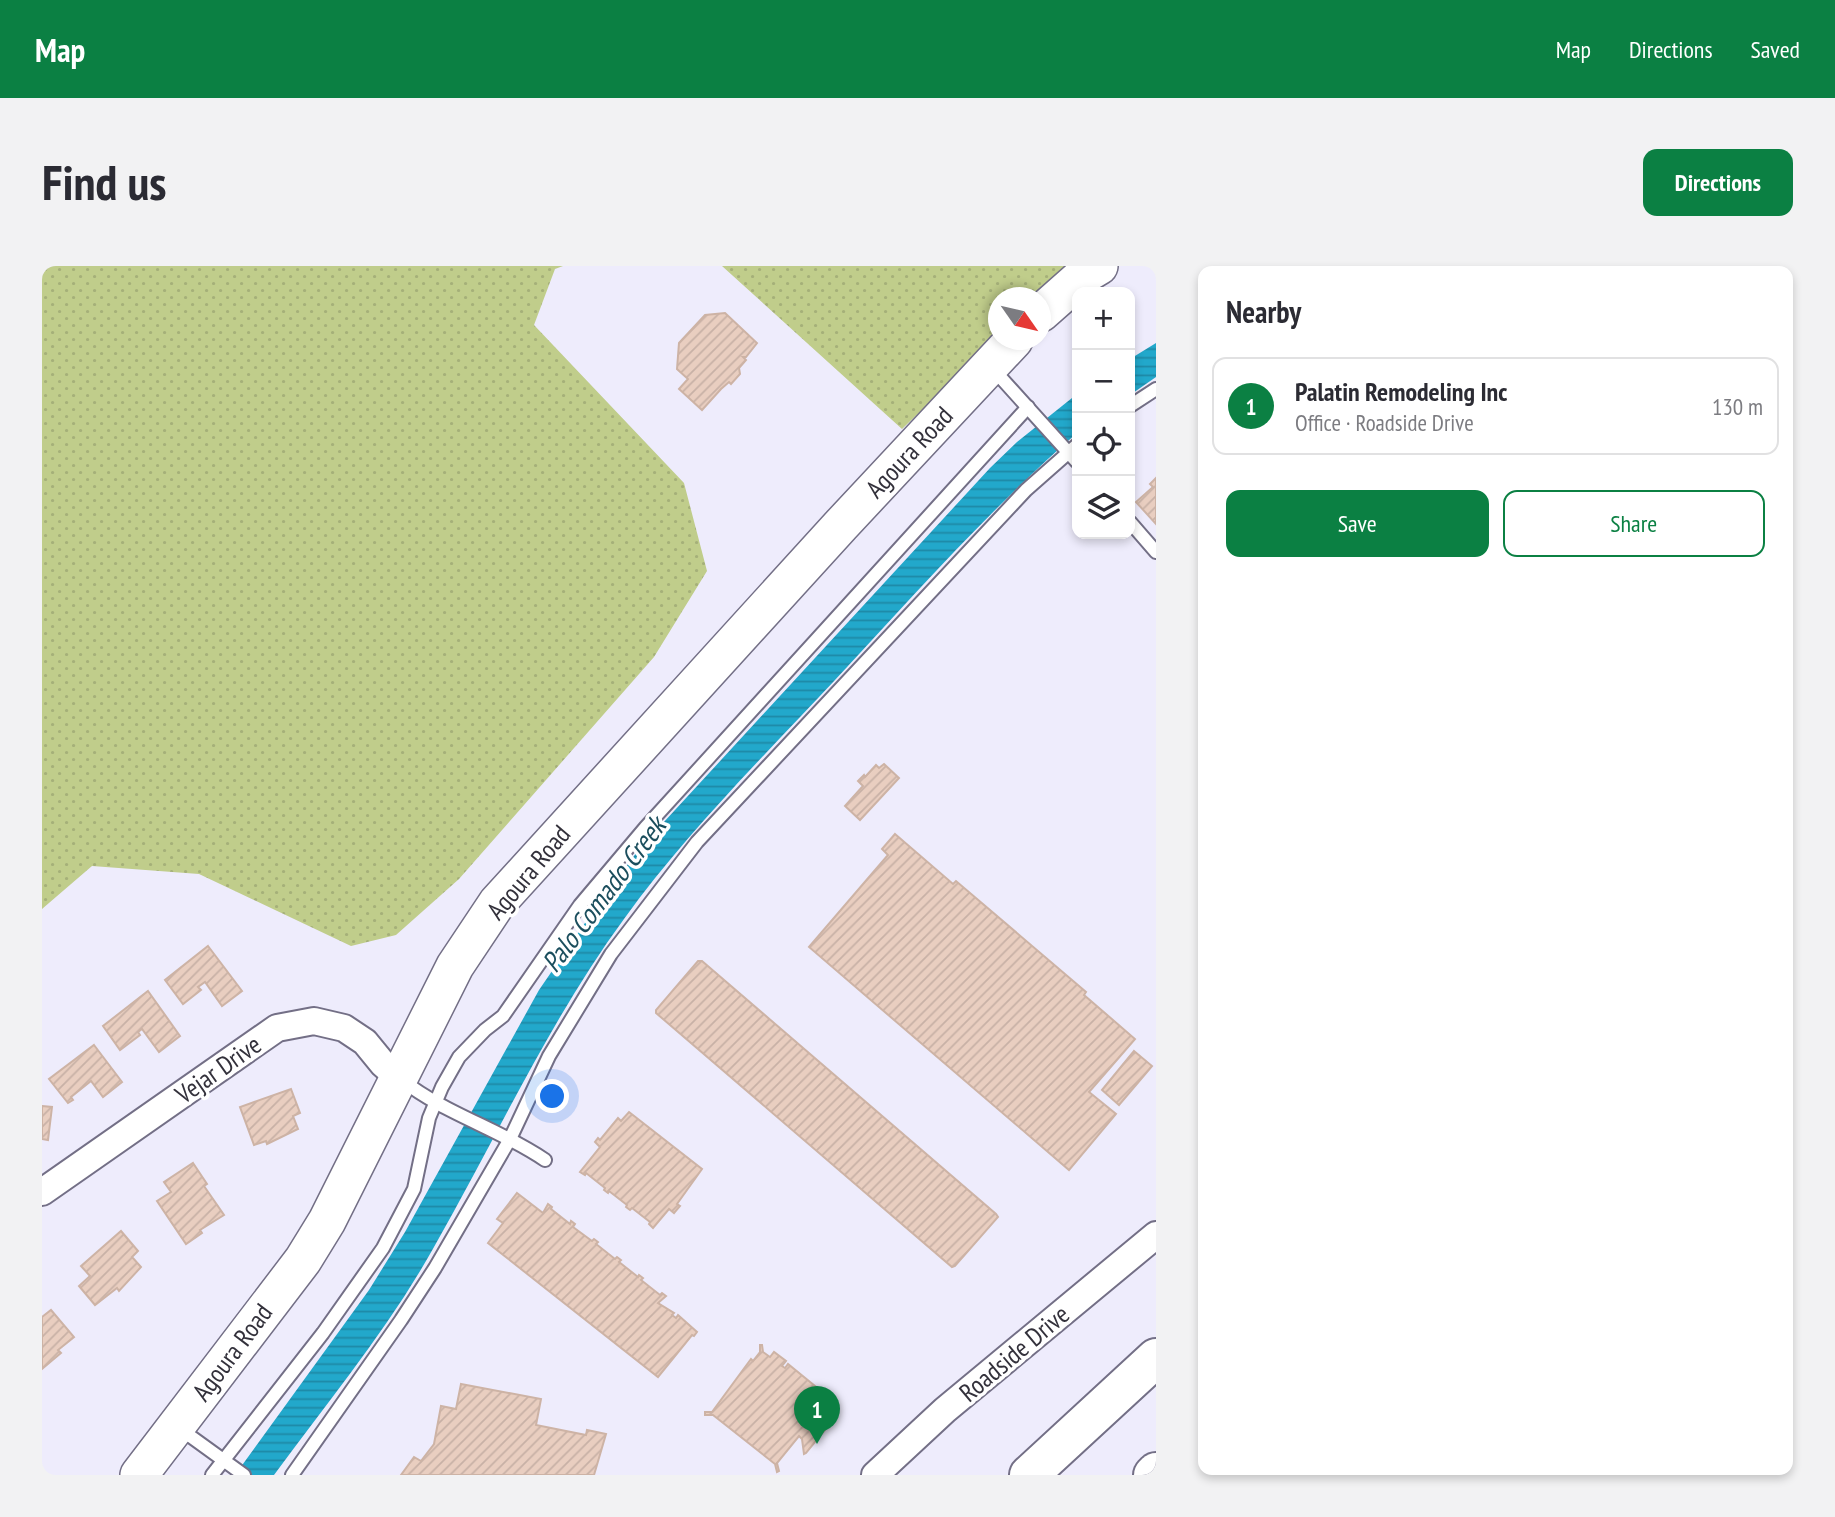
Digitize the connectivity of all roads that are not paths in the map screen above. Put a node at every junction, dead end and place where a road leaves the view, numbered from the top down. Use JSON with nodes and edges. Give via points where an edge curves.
{"nodes":[{"id":1,"x":1099,"y":266,"type":"edge"},
{"id":2,"x":1051,"y":304,"type":"edge"},
{"id":3,"x":1001,"y":352,"type":"edge"},
{"id":4,"x":1156,"y":388,"type":"edge"},
{"id":5,"x":1135,"y":403,"type":"edge"},
{"id":6,"x":1028,"y":407,"type":"junction"},
{"id":7,"x":1072,"y":451,"type":"edge"},
{"id":8,"x":1135,"y":528,"type":"edge"},
{"id":9,"x":1156,"y":552,"type":"edge"},
{"id":10,"x":399,"y":1078,"type":"junction"},
{"id":11,"x":435,"y":1103,"type":"junction"},
{"id":12,"x":506,"y":1137,"type":"junction"},
{"id":13,"x":545,"y":1160,"type":"dead end"},
{"id":14,"x":42,"y":1192,"type":"edge"},
{"id":15,"x":1156,"y":1235,"type":"edge"},
{"id":16,"x":1156,"y":1358,"type":"edge"},
{"id":17,"x":176,"y":1426,"type":"junction"},
{"id":18,"x":228,"y":1463,"type":"junction"},
{"id":19,"x":139,"y":1475,"type":"edge"},
{"id":20,"x":212,"y":1475,"type":"edge"},
{"id":21,"x":244,"y":1475,"type":"edge"},
{"id":22,"x":292,"y":1475,"type":"edge"},
{"id":23,"x":875,"y":1475,"type":"edge"},
{"id":24,"x":1029,"y":1475,"type":"edge"}],
"edges":[{"from":1,"to":2,"type":"main road"},
{"from":3,"to":6,"type":"lane"},
{"from":3,"to":10,"type":"main road","name":"Agoura Road","via":[[497,903],[455,966]]},
{"from":4,"to":5,"type":"lane"},
{"from":6,"to":7,"type":"lane"},
{"from":6,"to":11,"type":"lane","via":[[645,828],[580,905],[503,1016],[460,1057]]},
{"from":7,"to":12,"type":"lane","via":[[1026,490],[697,842],[611,954]]},
{"from":8,"to":9,"type":"lane"},
{"from":10,"to":11,"type":"lane"},
{"from":10,"to":14,"type":"street","name":"Vejar Drive","via":[[365,1042],[344,1028],[314,1021],[276,1028]]},
{"from":10,"to":17,"type":"main road","name":"Agoura Road","via":[[303,1259]]},
{"from":11,"to":12,"type":"lane"},
{"from":11,"to":18,"type":"lane","via":[[414,1189],[383,1248]]},
{"from":12,"to":13,"type":"lane"},
{"from":12,"to":22,"type":"lane","via":[[435,1268]]},
{"from":15,"to":23,"type":"street","name":"Roadside Drive","via":[[945,1410]]},
{"from":16,"to":24,"type":"highway"},
{"from":17,"to":18,"type":"lane"},
{"from":17,"to":19,"type":"main road","name":"Agoura Road"},
{"from":18,"to":20,"type":"lane"},
{"from":18,"to":21,"type":"lane"}]}
